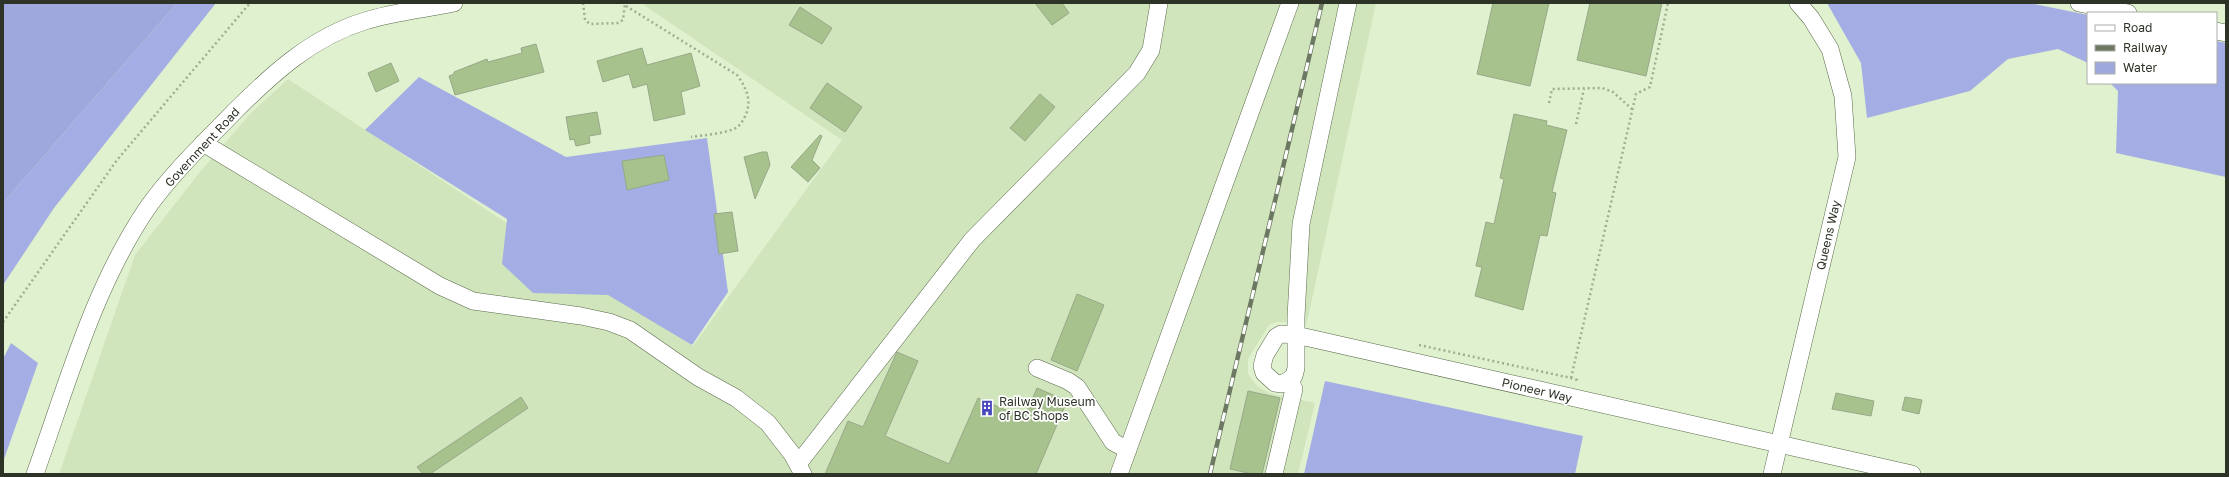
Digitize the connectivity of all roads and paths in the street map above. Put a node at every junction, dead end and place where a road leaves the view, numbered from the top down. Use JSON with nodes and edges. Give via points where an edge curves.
{"nodes":[{"id":1,"x":250,"y":3,"type":"edge"},
{"id":2,"x":454,"y":3,"type":"edge"},
{"id":3,"x":583,"y":3,"type":"edge"},
{"id":4,"x":1159,"y":3,"type":"edge"},
{"id":5,"x":1290,"y":3,"type":"edge"},
{"id":6,"x":1348,"y":3,"type":"edge"},
{"id":7,"x":1668,"y":3,"type":"edge"},
{"id":8,"x":1798,"y":3,"type":"edge"},
{"id":9,"x":2079,"y":3,"type":"edge"},
{"id":10,"x":625,"y":4,"type":"edge"},
{"id":11,"x":2123,"y":12,"type":"edge"},
{"id":12,"x":1584,"y":89,"type":"junction"},
{"id":13,"x":1549,"y":103,"type":"dead end"},
{"id":14,"x":1632,"y":109,"type":"junction"},
{"id":15,"x":1576,"y":124,"type":"dead end"},
{"id":16,"x":691,"y":137,"type":"dead end"},
{"id":17,"x":203,"y":143,"type":"junction"},
{"id":18,"x":3,"y":322,"type":"edge"},
{"id":19,"x":1296,"y":335,"type":"junction"},
{"id":20,"x":1038,"y":368,"type":"dead end"},
{"id":21,"x":1571,"y":378,"type":"dead end"},
{"id":22,"x":1289,"y":380,"type":"junction"},
{"id":23,"x":1779,"y":444,"type":"junction"},
{"id":24,"x":1128,"y":450,"type":"junction"},
{"id":25,"x":801,"y":469,"type":"edge"},
{"id":26,"x":35,"y":474,"type":"edge"},
{"id":27,"x":1118,"y":474,"type":"edge"},
{"id":28,"x":1274,"y":474,"type":"edge"},
{"id":29,"x":1772,"y":474,"type":"edge"},
{"id":30,"x":1912,"y":474,"type":"edge"}],
"edges":[{"from":1,"to":18,"type":"path","via":[[116,160]]},
{"from":2,"to":17,"type":"street","name":"Government Road","via":[[365,21],[311,45],[270,76]]},
{"from":3,"to":10,"type":"path","via":[[585,20],[590,24],[618,23],[623,20]]},
{"from":4,"to":25,"type":"street","via":[[1151,50],[1137,73],[972,240]]},
{"from":5,"to":24,"type":"street"},
{"from":6,"to":19,"type":"street","via":[[1301,224]]},
{"from":7,"to":14,"type":"path","via":[[1650,87],[1636,94]]},
{"from":8,"to":23,"type":"street","name":"Queens Way","via":[[1812,18],[1830,50],[1843,96],[1847,157]]},
{"from":9,"to":11,"type":"street"},
{"from":10,"to":16,"type":"path","via":[[737,75],[744,85],[749,98],[748,112],[735,129]]},
{"from":12,"to":13,"type":"path","via":[[1552,89]]},
{"from":12,"to":14,"type":"path","via":[[1602,88],[1613,92]]},
{"from":12,"to":15,"type":"path"},
{"from":14,"to":21,"type":"path"},
{"from":17,"to":25,"type":"street","via":[[440,286],[466,298],[581,316],[630,330],[698,377],[736,398],[762,419],[792,454]]},
{"from":17,"to":26,"type":"street","name":"Government Road","via":[[146,210],[119,258],[91,318]]},
{"from":19,"to":22,"type":"street","via":[[1296,368],[1294,376]]},
{"from":19,"to":22,"type":"street","name":"Pioneer Way","via":[[1286,333],[1276,337],[1263,360],[1264,373],[1269,379],[1282,384]]},
{"from":19,"to":23,"type":"street","name":"Pioneer Way"},
{"from":20,"to":24,"type":"street","via":[[1077,387],[1113,442]]},
{"from":22,"to":28,"type":"street","via":[[1294,389]]},
{"from":23,"to":29,"type":"street","name":"Queens Way"},
{"from":23,"to":30,"type":"street","name":"Pioneer Way"},
{"from":24,"to":27,"type":"street"}]}
